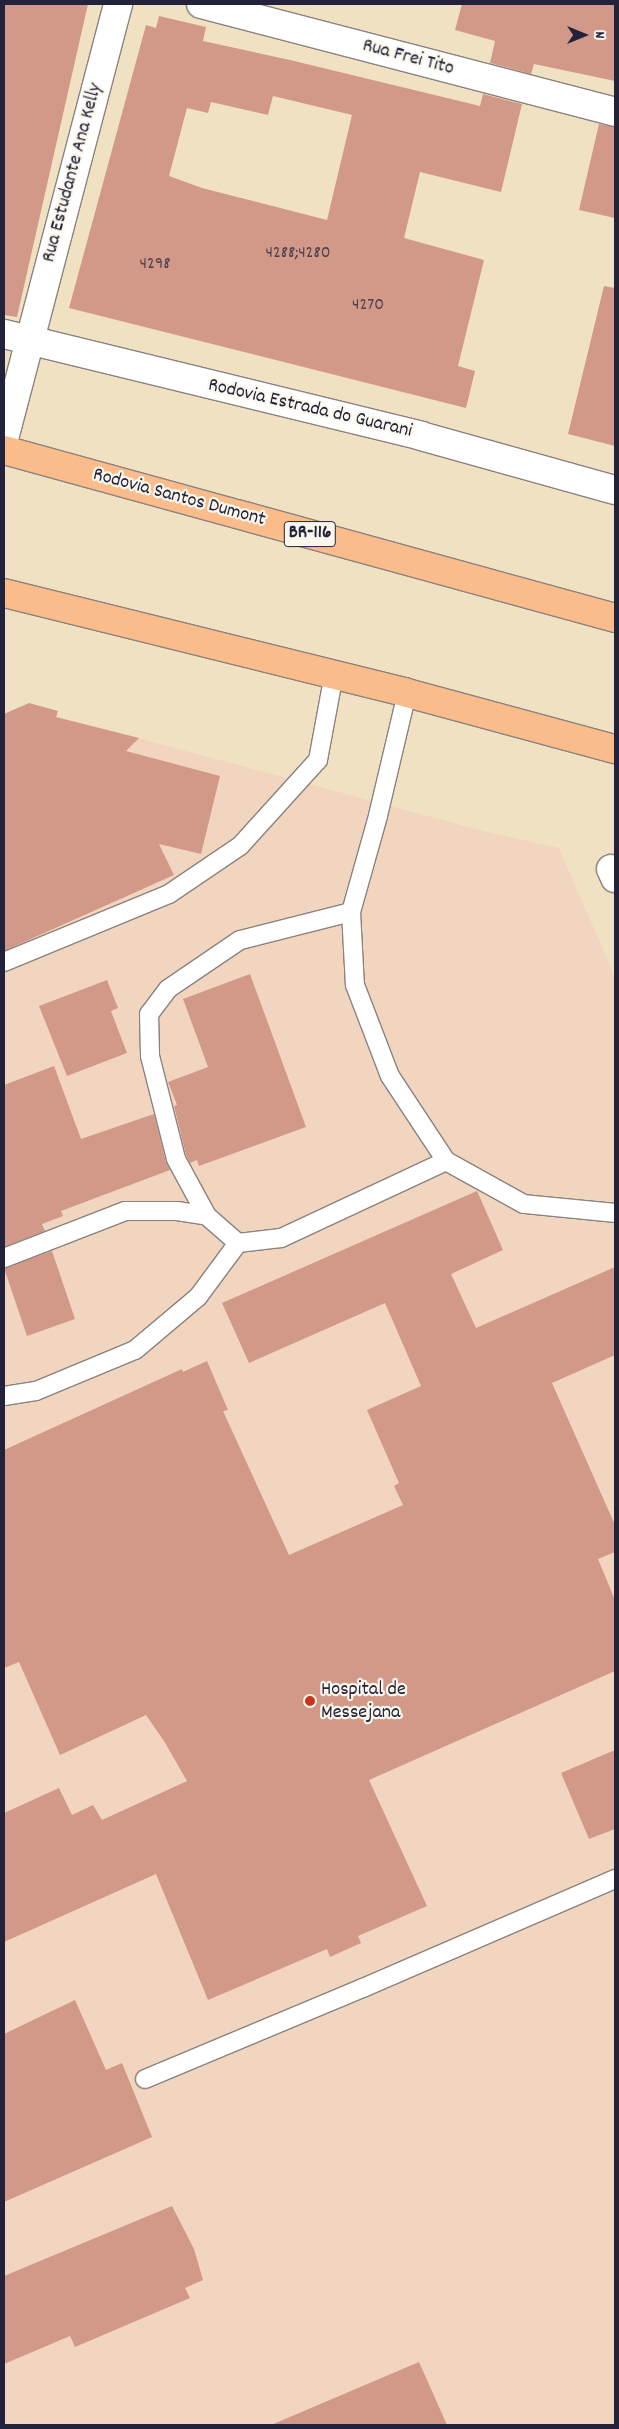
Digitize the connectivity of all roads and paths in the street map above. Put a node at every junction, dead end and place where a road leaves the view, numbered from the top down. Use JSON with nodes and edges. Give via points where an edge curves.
{"nodes":[{"id":1,"x":118,"y":4,"type":"edge"},
{"id":2,"x":201,"y":4,"type":"edge"},
{"id":3,"x":615,"y":112,"type":"edge"},
{"id":4,"x":16,"y":338,"type":"edge"},
{"id":5,"x":4,"y":439,"type":"edge"},
{"id":6,"x":4,"y":450,"type":"edge"},
{"id":7,"x":615,"y":490,"type":"edge"},
{"id":8,"x":4,"y":593,"type":"edge"},
{"id":9,"x":615,"y":618,"type":"edge"},
{"id":10,"x":334,"y":674,"type":"junction"},
{"id":11,"x":407,"y":693,"type":"junction"},
{"id":12,"x":615,"y":750,"type":"edge"},
{"id":13,"x":351,"y":912,"type":"junction"},
{"id":14,"x":4,"y":962,"type":"edge"},
{"id":15,"x":446,"y":1161,"type":"junction"},
{"id":16,"x":615,"y":1213,"type":"edge"},
{"id":17,"x":207,"y":1216,"type":"junction"},
{"id":18,"x":238,"y":1244,"type":"junction"},
{"id":19,"x":4,"y":1258,"type":"edge"},
{"id":20,"x":4,"y":1396,"type":"edge"},
{"id":21,"x":615,"y":1879,"type":"edge"},
{"id":22,"x":145,"y":2079,"type":"dead end"}],
"edges":[{"from":1,"to":4,"type":"street","name":"Rua Estudante Ana Kelly"},
{"from":2,"to":3,"type":"street","name":"Rua Frei Tito"},
{"from":4,"to":5,"type":"street","name":"Rua Estudante Ana Kelly"},
{"from":4,"to":7,"type":"street","name":"Rodovia Estrada do Guarani","via":[[421,436]]},
{"from":6,"to":9,"type":"highway","name":"Rodovia Santos Dumont","number":"BR-116"},
{"from":8,"to":10,"type":"highway"},
{"from":10,"to":11,"type":"highway"},
{"from":10,"to":14,"type":"lane","via":[[318,760],[240,846],[169,894]]},
{"from":11,"to":12,"type":"highway"},
{"from":11,"to":13,"type":"lane"},
{"from":13,"to":15,"type":"lane","via":[[355,985],[390,1076]]},
{"from":13,"to":17,"type":"lane","via":[[240,940],[168,988],[149,1014],[150,1056],[176,1159]]},
{"from":15,"to":16,"type":"lane","via":[[524,1204]]},
{"from":15,"to":18,"type":"lane","via":[[281,1238]]},
{"from":17,"to":18,"type":"lane"},
{"from":17,"to":19,"type":"lane","via":[[177,1211],[125,1211]]},
{"from":18,"to":20,"type":"lane","via":[[198,1297],[136,1350],[36,1391]]},
{"from":21,"to":22,"type":"lane"}]}
